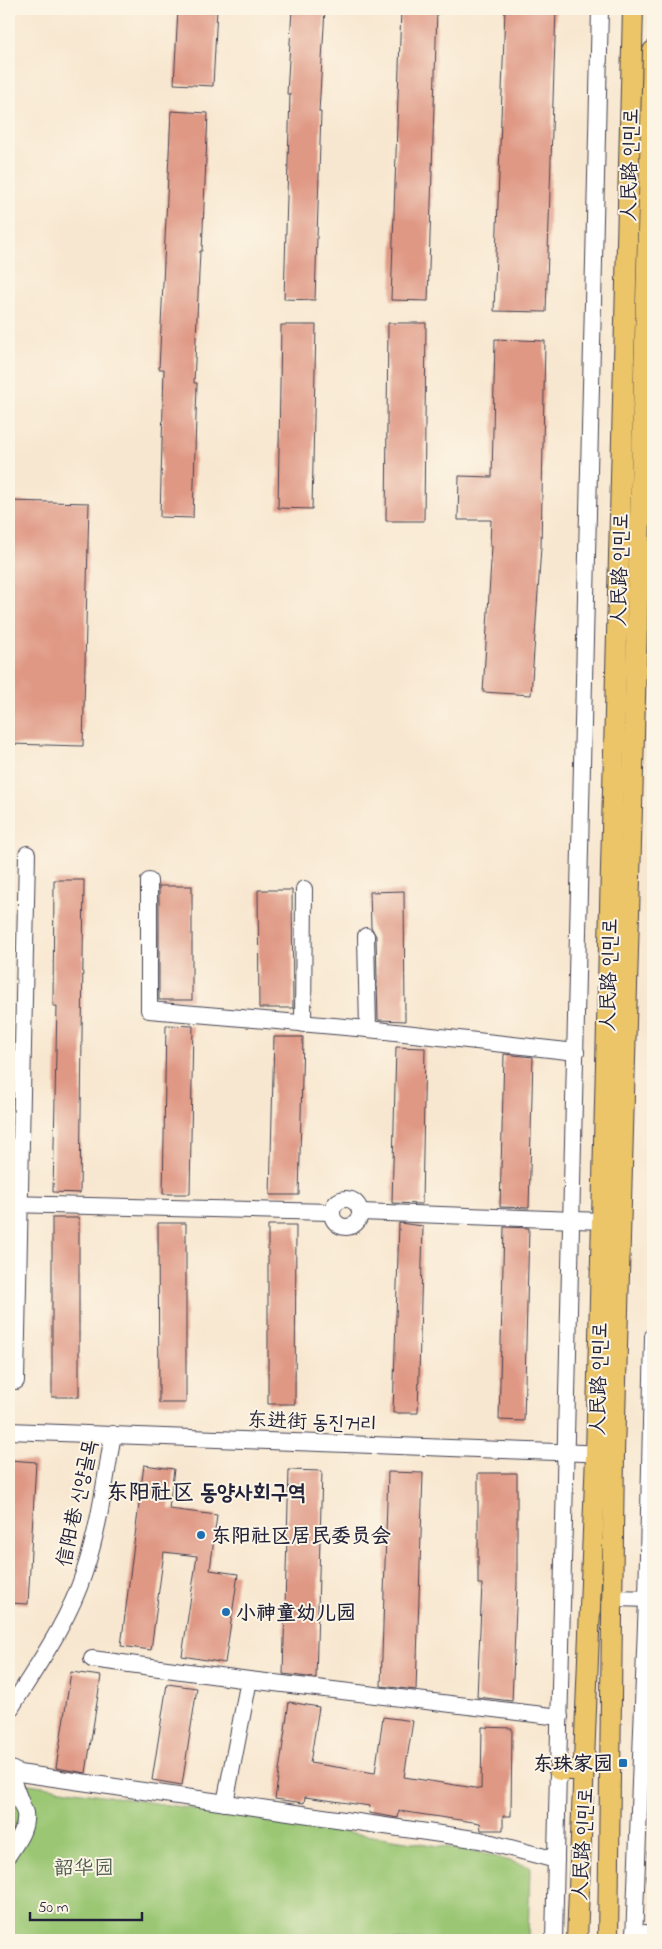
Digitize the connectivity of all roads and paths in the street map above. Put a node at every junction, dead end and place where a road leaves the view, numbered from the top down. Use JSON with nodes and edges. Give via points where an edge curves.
{"nodes":[{"id":1,"x":600,"y":9,"type":"edge"},
{"id":2,"x":633,"y":9,"type":"edge"},
{"id":3,"x":653,"y":51,"type":"edge"},
{"id":4,"x":27,"y":854,"type":"dead end"},
{"id":5,"x":149,"y":881,"type":"dead end"},
{"id":6,"x":304,"y":889,"type":"dead end"},
{"id":7,"x":366,"y":936,"type":"dead end"},
{"id":8,"x":303,"y":1024,"type":"junction"},
{"id":9,"x":368,"y":1029,"type":"junction"},
{"id":10,"x":576,"y":1052,"type":"junction"},
{"id":11,"x":14,"y":1204,"type":"edge"},
{"id":12,"x":572,"y":1220,"type":"junction"},
{"id":13,"x":602,"y":1221,"type":"junction"},
{"id":14,"x":653,"y":1336,"type":"edge"},
{"id":15,"x":16,"y":1381,"type":"dead end"},
{"id":16,"x":9,"y":1431,"type":"edge"},
{"id":17,"x":113,"y":1434,"type":"junction"},
{"id":18,"x":566,"y":1453,"type":"junction"},
{"id":19,"x":605,"y":1454,"type":"junction"},
{"id":20,"x":613,"y":1598,"type":"junction"},
{"id":21,"x":650,"y":1599,"type":"edge"},
{"id":22,"x":92,"y":1659,"type":"dead end"},
{"id":23,"x":248,"y":1680,"type":"junction"},
{"id":24,"x":9,"y":1711,"type":"edge"},
{"id":25,"x":560,"y":1717,"type":"junction"},
{"id":26,"x":647,"y":1760,"type":"edge"},
{"id":27,"x":9,"y":1768,"type":"edge"},
{"id":28,"x":559,"y":1770,"type":"junction"},
{"id":29,"x":585,"y":1770,"type":"junction"},
{"id":30,"x":9,"y":1772,"type":"edge"},
{"id":31,"x":225,"y":1803,"type":"junction"},
{"id":32,"x":9,"y":1854,"type":"edge"},
{"id":33,"x":556,"y":1860,"type":"junction"},
{"id":34,"x":653,"y":1934,"type":"edge"},
{"id":35,"x":634,"y":1936,"type":"edge"},
{"id":36,"x":554,"y":1940,"type":"edge"},
{"id":37,"x":577,"y":1940,"type":"edge"},
{"id":38,"x":608,"y":1940,"type":"edge"}],
"edges":[{"from":1,"to":10,"type":"street"},
{"from":2,"to":13,"type":"main road","name":"人民路 인민로"},
{"from":3,"to":19,"type":"main road","name":"人民路 인민로"},
{"from":4,"to":11,"type":"street"},
{"from":5,"to":8,"type":"street","via":[[149,1010]]},
{"from":6,"to":8,"type":"street"},
{"from":7,"to":9,"type":"street"},
{"from":8,"to":9,"type":"street"},
{"from":9,"to":10,"type":"street"},
{"from":10,"to":12,"type":"street"},
{"from":11,"to":12,"type":"street","via":[[332,1212],[335,1203],[348,1199],[356,1203],[360,1212]]},
{"from":11,"to":15,"type":"street"},
{"from":12,"to":13,"type":"street"},
{"from":12,"to":18,"type":"street"},
{"from":13,"to":19,"type":"main road","name":"人民路 인민로"},
{"from":14,"to":21,"type":"street"},
{"from":16,"to":17,"type":"street","name":"东进街 동진거리"},
{"from":17,"to":18,"type":"street","name":"东进街 동진거리"},
{"from":17,"to":24,"type":"street","name":"信阳巷 신양골목","via":[[84,1575],[54,1636]]},
{"from":18,"to":19,"type":"street","name":"东进街 동진거리"},
{"from":18,"to":25,"type":"street"},
{"from":19,"to":20,"type":"main road","name":"人民路 인민로"},
{"from":19,"to":29,"type":"main road","name":"人民路 인민로"},
{"from":20,"to":21,"type":"street"},
{"from":20,"to":38,"type":"main road","name":"人民路 인민로"},
{"from":21,"to":26,"type":"street"},
{"from":22,"to":23,"type":"street"},
{"from":23,"to":25,"type":"street"},
{"from":23,"to":31,"type":"street"},
{"from":25,"to":28,"type":"street"},
{"from":26,"to":35,"type":"street"},
{"from":27,"to":31,"type":"street","via":[[19,1773]]},
{"from":28,"to":29,"type":"main road"},
{"from":28,"to":33,"type":"street"},
{"from":29,"to":37,"type":"main road","name":"人民路 인민로"},
{"from":30,"to":32,"type":"street","via":[[26,1820]]},
{"from":31,"to":33,"type":"street","via":[[480,1840]]},
{"from":33,"to":36,"type":"street"},
{"from":34,"to":35,"type":"street"}]}
